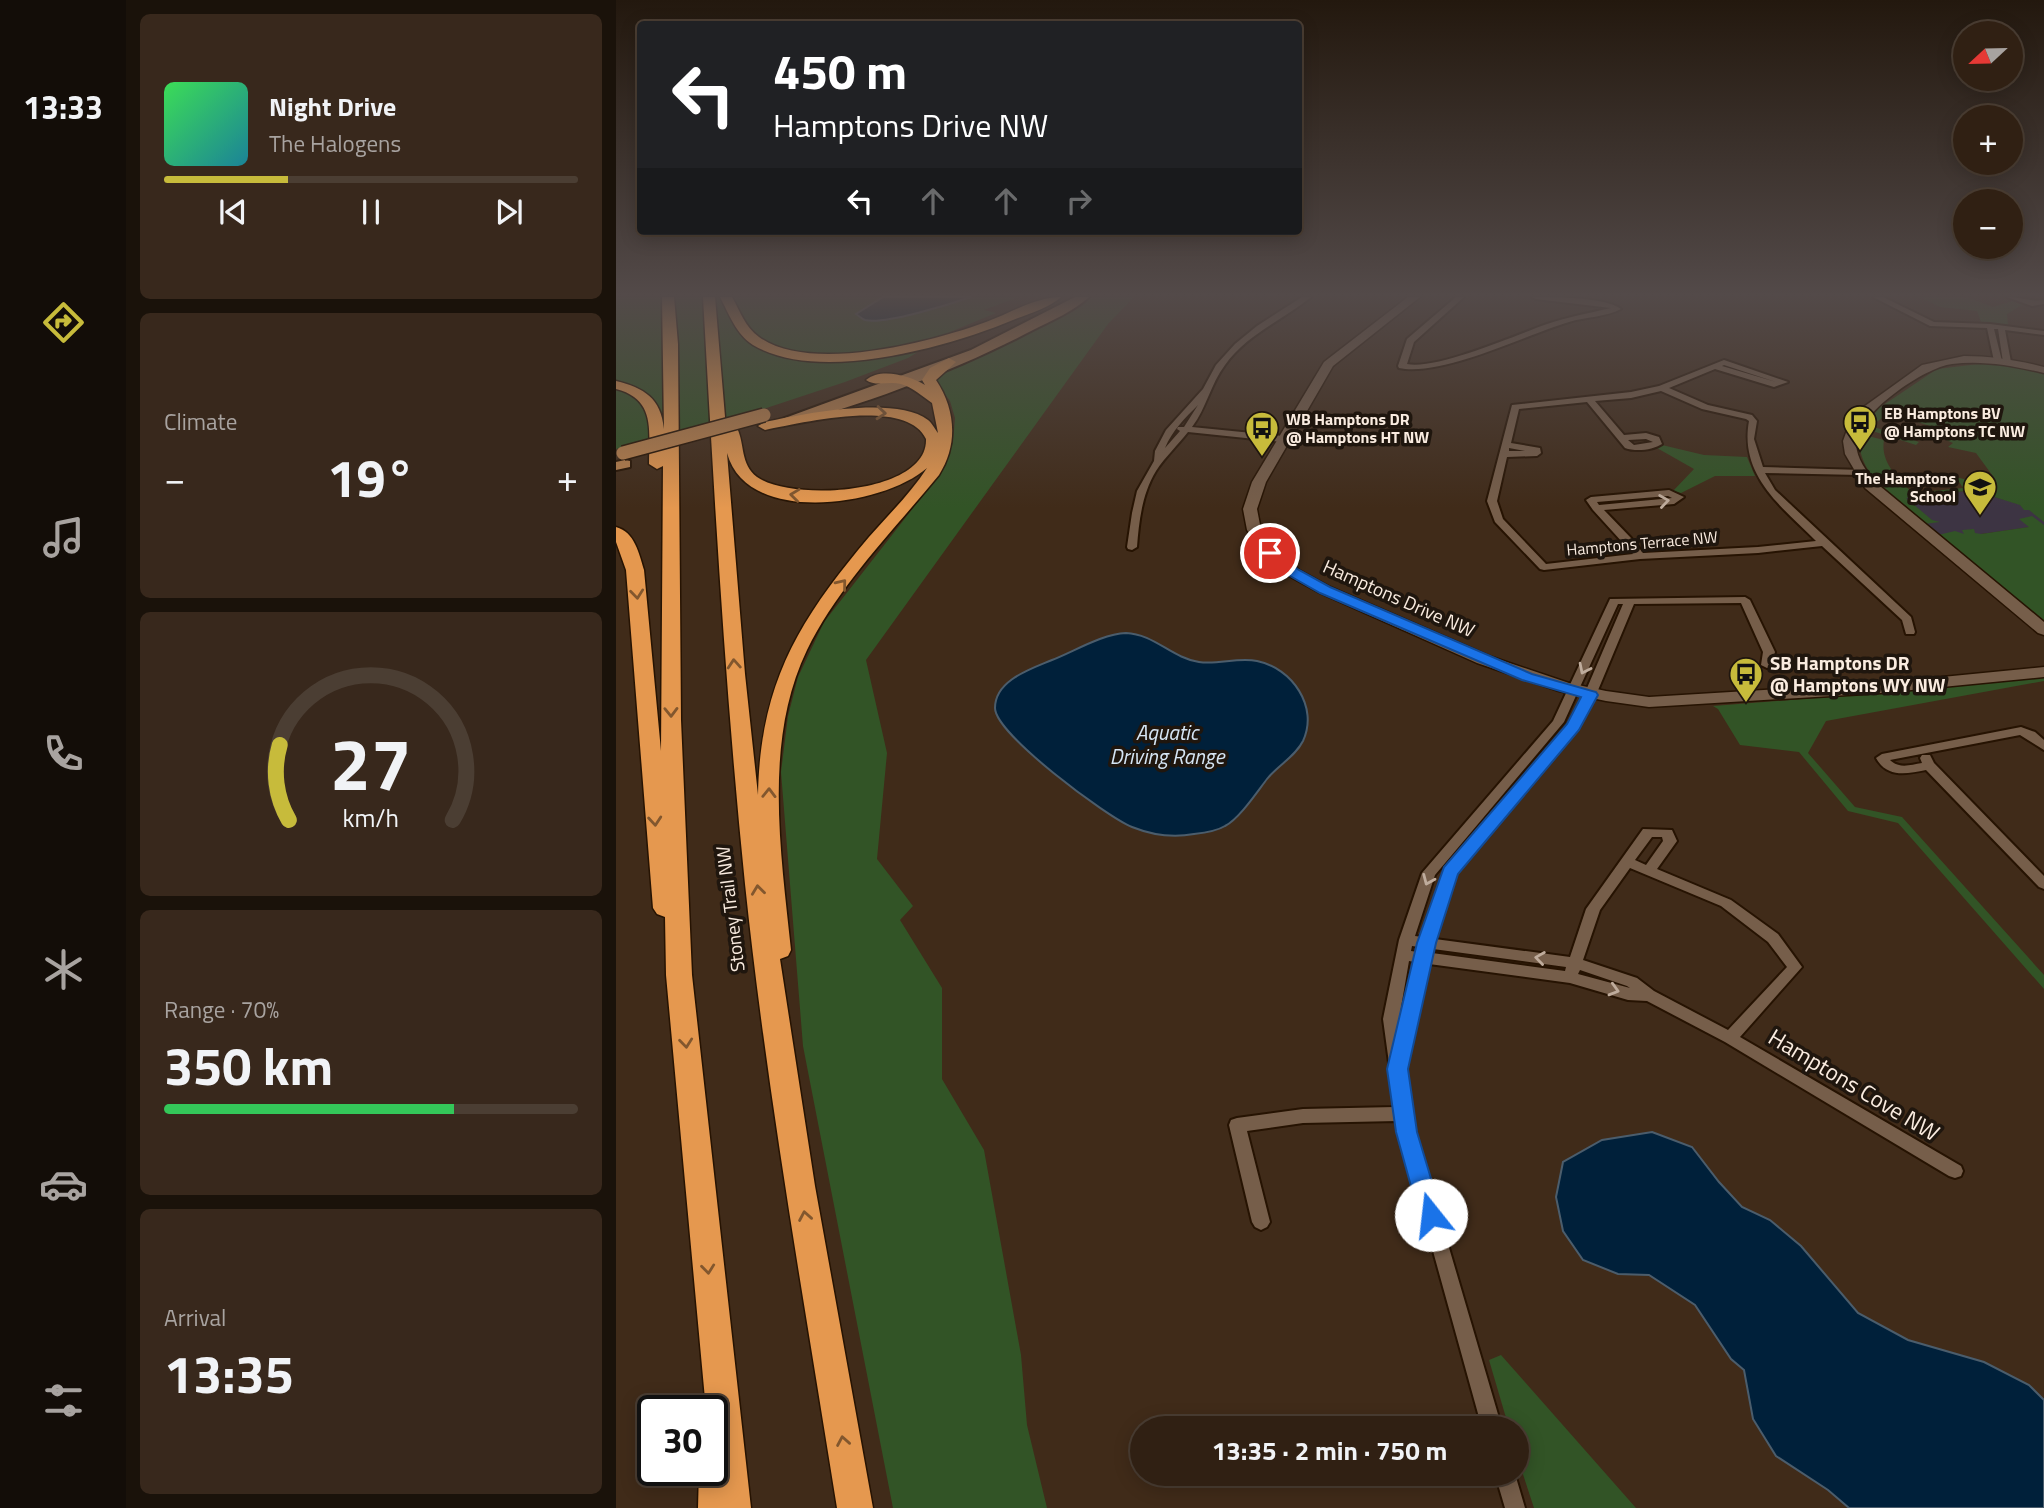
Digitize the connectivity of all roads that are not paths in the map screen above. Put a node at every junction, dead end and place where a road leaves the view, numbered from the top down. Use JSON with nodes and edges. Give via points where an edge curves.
{"nodes":[{"id":1,"x":671,"y":367,"type":"edge"},
{"id":2,"x":715,"y":367,"type":"edge"},
{"id":3,"x":724,"y":367,"type":"edge"},
{"id":4,"x":906,"y":367,"type":"edge"},
{"id":5,"x":936,"y":367,"type":"edge"},
{"id":6,"x":941,"y":367,"type":"edge"},
{"id":7,"x":1218,"y":367,"type":"edge"},
{"id":8,"x":1326,"y":367,"type":"edge"},
{"id":9,"x":1404,"y":367,"type":"edge"},
{"id":10,"x":1424,"y":367,"type":"edge"},
{"id":11,"x":1712,"y":367,"type":"edge"},
{"id":12,"x":1719,"y":367,"type":"edge"},
{"id":13,"x":1742,"y":367,"type":"edge"},
{"id":14,"x":1926,"y":367,"type":"edge"},
{"id":15,"x":873,"y":380,"type":"junction"},
{"id":16,"x":905,"y":380,"type":"junction"},
{"id":17,"x":616,"y":385,"type":"edge"},
{"id":18,"x":1662,"y":388,"type":"junction"},
{"id":19,"x":1590,"y":400,"type":"junction"},
{"id":20,"x":938,"y":401,"type":"junction"},
{"id":21,"x":765,"y":421,"type":"junction"},
{"id":22,"x":1181,"y":427,"type":"junction"},
{"id":23,"x":1284,"y":437,"type":"junction"},
{"id":24,"x":1622,"y":438,"type":"dead end"},
{"id":25,"x":619,"y":458,"type":"edge"},
{"id":26,"x":1758,"y":467,"type":"junction"},
{"id":27,"x":1857,"y":468,"type":"junction"},
{"id":28,"x":1596,"y":508,"type":"junction"},
{"id":29,"x":616,"y":532,"type":"edge"},
{"id":30,"x":1824,"y":543,"type":"junction"},
{"id":31,"x":1132,"y":547,"type":"dead end"},
{"id":32,"x":1640,"y":555,"type":"junction"},
{"id":33,"x":669,"y":593,"type":"junction"},
{"id":34,"x":1630,"y":601,"type":"junction"},
{"id":35,"x":2044,"y":631,"type":"edge"},
{"id":36,"x":1910,"y":632,"type":"dead end"},
{"id":37,"x":1597,"y":643,"type":"junction"},
{"id":38,"x":1612,"y":646,"type":"junction"},
{"id":39,"x":2044,"y":662,"type":"edge"},
{"id":40,"x":1767,"y":665,"type":"dead end"},
{"id":41,"x":2044,"y":672,"type":"edge"},
{"id":42,"x":1573,"y":692,"type":"junction"},
{"id":43,"x":1795,"y":692,"type":"junction"},
{"id":44,"x":1590,"y":695,"type":"junction"},
{"id":45,"x":2044,"y":746,"type":"edge"},
{"id":46,"x":1921,"y":748,"type":"junction"},
{"id":47,"x":1929,"y":765,"type":"junction"},
{"id":48,"x":1494,"y":808,"type":"junction"},
{"id":49,"x":1627,"y":862,"type":"junction"},
{"id":50,"x":1649,"y":871,"type":"junction"},
{"id":51,"x":2044,"y":884,"type":"edge"},
{"id":52,"x":1404,"y":947,"type":"junction"},
{"id":53,"x":1425,"y":951,"type":"junction"},
{"id":54,"x":1572,"y":970,"type":"junction"},
{"id":55,"x":679,"y":975,"type":"junction"},
{"id":56,"x":1649,"y":995,"type":"joint"},
{"id":57,"x":773,"y":1006,"type":"junction"},
{"id":58,"x":1730,"y":1038,"type":"junction"},
{"id":59,"x":1398,"y":1069,"type":"junction"},
{"id":60,"x":1404,"y":1114,"type":"junction"},
{"id":61,"x":1955,"y":1171,"type":"dead end"},
{"id":62,"x":1261,"y":1222,"type":"dead end"},
{"id":63,"x":717,"y":1359,"type":"junction"},
{"id":64,"x":1489,"y":1416,"type":"edge"},
{"id":65,"x":1510,"y":1486,"type":"edge"},
{"id":66,"x":716,"y":1508,"type":"edge"},
{"id":67,"x":733,"y":1508,"type":"edge"},
{"id":68,"x":855,"y":1508,"type":"edge"},
{"id":69,"x":1516,"y":1508,"type":"edge"}],
"edges":[{"from":1,"to":33,"type":"highway"},
{"from":57,"to":2,"type":"highway","name":"Stoney Trail NW","one_way":true,"via":[[735,674]]},
{"from":21,"to":3,"type":"highway","one_way":true,"via":[[880,412],[926,425],[934,445],[928,460],[881,486],[820,497],[785,494],[752,481],[735,458]]},
{"from":4,"to":15,"type":"main road"},
{"from":5,"to":16,"type":"main road"},
{"from":6,"to":20,"type":"highway","via":[[929,380]]},
{"from":7,"to":22,"type":"street","via":[[1205,391],[1205,401]]},
{"from":8,"to":23,"type":"street","name":"Hamptons Drive NW"},
{"from":9,"to":10,"type":"street"},
{"from":11,"to":18,"type":"street","name":"Hamptons Terrace NW"},
{"from":12,"to":13,"type":"street","via":[[1774,385],[1784,382]]},
{"from":14,"to":27,"type":"street","via":[[1855,421],[1850,440]]},
{"from":15,"to":16,"type":"highway"},
{"from":15,"to":21,"type":"main road"},
{"from":16,"to":20,"type":"highway"},
{"from":16,"to":21,"type":"main road"},
{"from":17,"to":33,"type":"highway","via":[[642,393],[653,408],[659,534]]},
{"from":18,"to":19,"type":"street","name":"Hamptons Terrace NW"},
{"from":18,"to":26,"type":"street","via":[[1706,407],[1749,417]]},
{"from":19,"to":24,"type":"street"},
{"from":19,"to":32,"type":"street","name":"Hamptons Terrace NW","via":[[1515,407],[1492,501],[1498,520],[1544,567]]},
{"from":57,"to":20,"type":"highway","one_way":true,"via":[[782,984],[769,774],[780,698],[819,612],[941,457],[947,425]]},
{"from":21,"to":25,"type":"main road"},
{"from":22,"to":23,"type":"street"},
{"from":22,"to":31,"type":"street","via":[[1137,503]]},
{"from":23,"to":42,"type":"street","name":"Hamptons Drive NW","via":[[1250,509],[1254,530],[1270,553],[1325,590],[1527,677]]},
{"from":26,"to":27,"type":"street"},
{"from":26,"to":30,"type":"street","via":[[1771,491]]},
{"from":27,"to":35,"type":"street","via":[[1891,504]]},
{"from":28,"to":28,"type":"street","one_way":true,"via":[[1674,501],[1679,497],[1669,493],[1594,498]]},
{"from":28,"to":32,"type":"street","via":[[1628,537]]},
{"from":29,"to":55,"type":"highway","one_way":true,"via":[[627,543],[635,570],[661,871],[668,934]]},
{"from":30,"to":32,"type":"street","name":"Hamptons Terrace NW"},
{"from":30,"to":36,"type":"street","via":[[1907,619]]},
{"from":33,"to":55,"type":"highway","one_way":true},
{"from":34,"to":37,"type":"street","via":[[1614,601]]},
{"from":34,"to":38,"type":"street"},
{"from":34,"to":40,"type":"street","via":[[1745,600],[1769,652]]},
{"from":37,"to":38,"type":"street"},
{"from":37,"to":42,"type":"street","one_way":true},
{"from":38,"to":44,"type":"street"},
{"from":39,"to":43,"type":"street","name":"Hamptons Drive NW","via":[[1873,679]]},
{"from":41,"to":43,"type":"street","name":"Hamptons Drive NW"},
{"from":42,"to":44,"type":"street","name":"Hamptons Drive NW"},
{"from":42,"to":48,"type":"street","via":[[1558,722]]},
{"from":43,"to":44,"type":"street","name":"Hamptons Drive NW","via":[[1649,702]]},
{"from":44,"to":48,"type":"street","via":[[1573,726]]},
{"from":45,"to":46,"type":"street","via":[[2021,730]]},
{"from":46,"to":47,"type":"street"},
{"from":46,"to":47,"type":"street","via":[[1883,756],[1883,763],[1900,770]]},
{"from":47,"to":51,"type":"street"},
{"from":48,"to":52,"type":"street","one_way":true,"via":[[1429,873]]},
{"from":48,"to":53,"type":"street","via":[[1450,872]]},
{"from":49,"to":50,"type":"street"},
{"from":49,"to":50,"type":"street","via":[[1648,832],[1667,833],[1670,841]]},
{"from":49,"to":54,"type":"street","via":[[1593,909]]},
{"from":50,"to":58,"type":"street","via":[[1727,903],[1773,938],[1794,967]]},
{"from":52,"to":53,"type":"street"},
{"from":52,"to":59,"type":"street","via":[[1391,1019]]},
{"from":53,"to":54,"type":"street"},
{"from":53,"to":59,"type":"street"},
{"from":54,"to":56,"type":"street","via":[[1628,994]]},
{"from":55,"to":63,"type":"highway","one_way":true},
{"from":56,"to":58,"type":"street","name":"Hamptons Cove NW"},
{"from":68,"to":57,"type":"highway","name":"Stoney Trail NW","one_way":true},
{"from":58,"to":61,"type":"street","name":"Hamptons Cove NW"},
{"from":59,"to":60,"type":"street"},
{"from":60,"to":62,"type":"street","via":[[1303,1116],[1237,1125]]},
{"from":60,"to":64,"type":"street"},
{"from":63,"to":66,"type":"highway"},
{"from":63,"to":67,"type":"highway"},
{"from":65,"to":69,"type":"street"}]}
